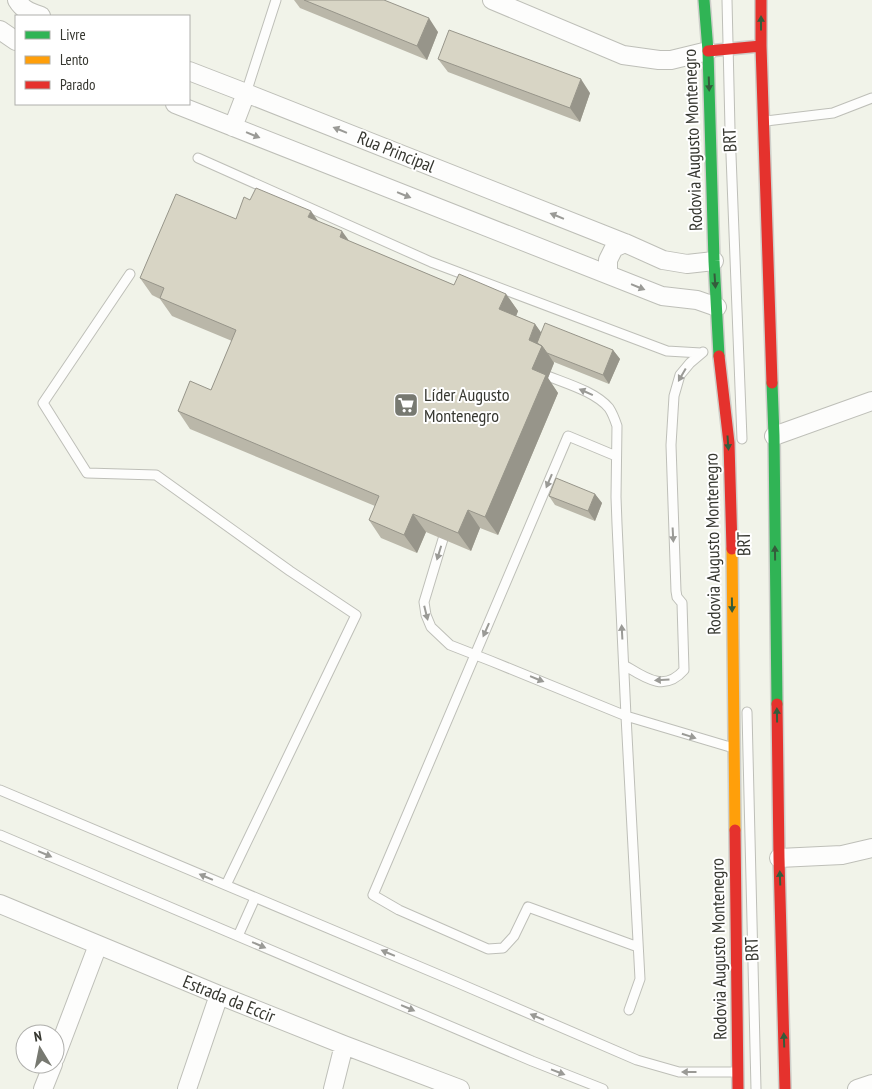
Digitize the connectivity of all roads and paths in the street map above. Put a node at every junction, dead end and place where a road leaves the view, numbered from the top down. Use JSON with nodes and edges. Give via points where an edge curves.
{"nodes":[{"id":1,"x":17,"y":0,"type":"edge"},
{"id":2,"x":276,"y":0,"type":"edge"},
{"id":3,"x":492,"y":0,"type":"edge"},
{"id":4,"x":704,"y":0,"type":"edge"},
{"id":5,"x":727,"y":0,"type":"edge"},
{"id":6,"x":761,"y":0,"type":"edge"},
{"id":7,"x":38,"y":15,"type":"edge"},
{"id":8,"x":0,"y":30,"type":"edge"},
{"id":9,"x":15,"y":40,"type":"edge"},
{"id":10,"x":761,"y":46,"type":"junction"},
{"id":11,"x":727,"y":49,"type":"junction"},
{"id":12,"x":708,"y":51,"type":"junction"},
{"id":13,"x":190,"y":71,"type":"edge"},
{"id":14,"x":246,"y":93,"type":"junction"},
{"id":15,"x":872,"y":98,"type":"edge"},
{"id":16,"x":178,"y":105,"type":"edge"},
{"id":17,"x":763,"y":121,"type":"junction"},
{"id":18,"x":233,"y":127,"type":"junction"},
{"id":19,"x":198,"y":158,"type":"dead end"},
{"id":20,"x":625,"y":243,"type":"junction"},
{"id":21,"x":714,"y":261,"type":"junction"},
{"id":22,"x":130,"y":274,"type":"dead end"},
{"id":23,"x":608,"y":274,"type":"junction"},
{"id":24,"x":717,"y":307,"type":"junction"},
{"id":25,"x":718,"y":343,"type":"junction"},
{"id":26,"x":701,"y":353,"type":"junction"},
{"id":27,"x":533,"y":370,"type":"edge"},
{"id":28,"x":872,"y":401,"type":"edge"},
{"id":29,"x":774,"y":436,"type":"junction"},
{"id":30,"x":742,"y":452,"type":"dead end"},
{"id":31,"x":616,"y":456,"type":"junction"},
{"id":32,"x":441,"y":522,"type":"edge"},
{"id":33,"x":475,"y":656,"type":"junction"},
{"id":34,"x":624,"y":666,"type":"junction"},
{"id":35,"x":747,"y":703,"type":"dead end"},
{"id":36,"x":626,"y":716,"type":"junction"},
{"id":37,"x":734,"y":748,"type":"junction"},
{"id":38,"x":0,"y":790,"type":"edge"},
{"id":39,"x":0,"y":835,"type":"edge"},
{"id":40,"x":872,"y":848,"type":"edge"},
{"id":41,"x":779,"y":858,"type":"junction"},
{"id":42,"x":226,"y":885,"type":"junction"},
{"id":43,"x":255,"y":898,"type":"junction"},
{"id":44,"x":0,"y":904,"type":"edge"},
{"id":45,"x":238,"y":936,"type":"junction"},
{"id":46,"x":98,"y":945,"type":"junction"},
{"id":47,"x":638,"y":947,"type":"junction"},
{"id":48,"x":219,"y":995,"type":"junction"},
{"id":49,"x":629,"y":1010,"type":"dead end"},
{"id":50,"x":65,"y":1032,"type":"edge"},
{"id":51,"x":344,"y":1045,"type":"junction"},
{"id":52,"x":738,"y":1072,"type":"junction"},
{"id":53,"x":49,"y":1074,"type":"edge"},
{"id":54,"x":872,"y":1084,"type":"edge"},
{"id":55,"x":457,"y":1088,"type":"edge"},
{"id":56,"x":43,"y":1089,"type":"edge"},
{"id":57,"x":187,"y":1089,"type":"edge"},
{"id":58,"x":333,"y":1089,"type":"edge"},
{"id":59,"x":603,"y":1089,"type":"edge"},
{"id":60,"x":738,"y":1089,"type":"edge"},
{"id":61,"x":756,"y":1089,"type":"edge"},
{"id":62,"x":785,"y":1089,"type":"edge"},
{"id":63,"x":857,"y":1089,"type":"edge"}],
"edges":[{"from":1,"to":7,"type":"street","via":[[26,11]]},
{"from":2,"to":14,"type":"lane"},
{"from":3,"to":12,"type":"street","via":[[623,54],[671,60]]},
{"from":4,"to":12,"type":"main road","name":"Rodovia Augusto Montenegro"},
{"from":5,"to":11,"type":"lane","name":"BRT"},
{"from":10,"to":6,"type":"main road","one_way":true},
{"from":8,"to":9,"type":"street"},
{"from":10,"to":11,"type":"main road"},
{"from":10,"to":17,"type":"main road"},
{"from":11,"to":12,"type":"main road"},
{"from":11,"to":30,"type":"lane","name":"BRT"},
{"from":12,"to":21,"type":"main road","name":"Rodovia Augusto Montenegro","one_way":true},
{"from":13,"to":14,"type":"street","name":"Rua Principal"},
{"from":14,"to":18,"type":"street"},
{"from":20,"to":14,"type":"street","name":"Rua Principal","one_way":true},
{"from":15,"to":17,"type":"lane","via":[[833,112]]},
{"from":16,"to":18,"type":"street","name":"Rua Principal"},
{"from":17,"to":29,"type":"main road"},
{"from":18,"to":23,"type":"street","name":"Rua Principal","one_way":true},
{"from":19,"to":26,"type":"lane","via":[[431,262],[667,351]]},
{"from":20,"to":21,"type":"street","name":"Rua Principal","via":[[663,260],[687,264]]},
{"from":20,"to":23,"type":"street","via":[[614,248],[608,260]]},
{"from":21,"to":24,"type":"main road","name":"Rodovia Augusto Montenegro","one_way":true},
{"from":22,"to":42,"type":"lane","via":[[43,403],[87,473],[156,475],[356,615]]},
{"from":23,"to":24,"type":"street","name":"Rua Principal","one_way":true,"via":[[662,296],[697,300]]},
{"from":24,"to":25,"type":"main road","name":"Rodovia Augusto Montenegro"},
{"from":25,"to":26,"type":"lane"},
{"from":25,"to":37,"type":"main road","name":"Rodovia Augusto Montenegro","one_way":true,"via":[[729,452]]},
{"from":26,"to":34,"type":"lane","one_way":true,"via":[[680,375],[674,396],[671,446],[676,591],[682,603],[684,670],[666,682],[656,682]]},
{"from":31,"to":27,"type":"lane","one_way":true,"via":[[617,426],[610,409],[591,393]]},
{"from":28,"to":29,"type":"street"},
{"from":41,"to":29,"type":"main road","one_way":true},
{"from":31,"to":33,"type":"lane","one_way":true,"via":[[568,436]]},
{"from":34,"to":31,"type":"lane","one_way":true},
{"from":32,"to":33,"type":"lane","one_way":true,"via":[[446,530],[424,602],[426,615],[431,627],[450,645]]},
{"from":33,"to":36,"type":"lane","one_way":true},
{"from":33,"to":47,"type":"lane","via":[[373,895],[399,910],[488,949],[503,948],[514,936],[528,907]]},
{"from":34,"to":36,"type":"lane"},
{"from":35,"to":61,"type":"lane","name":"BRT"},
{"from":36,"to":37,"type":"lane","one_way":true},
{"from":36,"to":47,"type":"lane"},
{"from":37,"to":52,"type":"main road","name":"Rodovia Augusto Montenegro"},
{"from":42,"to":38,"type":"lane","one_way":true},
{"from":39,"to":45,"type":"lane","one_way":true},
{"from":40,"to":41,"type":"street","via":[[842,855]]},
{"from":62,"to":41,"type":"main road","one_way":true},
{"from":42,"to":43,"type":"lane"},
{"from":43,"to":45,"type":"lane"},
{"from":52,"to":43,"type":"lane","one_way":true,"via":[[679,1072],[637,1060]]},
{"from":44,"to":46,"type":"street","name":"Estrada da Eccir"},
{"from":45,"to":59,"type":"lane","one_way":true},
{"from":46,"to":48,"type":"street","name":"Estrada da Eccir"},
{"from":46,"to":50,"type":"street"},
{"from":47,"to":49,"type":"lane","via":[[640,979]]},
{"from":48,"to":51,"type":"street","name":"Estrada da Eccir"},
{"from":48,"to":57,"type":"street"},
{"from":51,"to":55,"type":"street","name":"Estrada da Eccir"},
{"from":51,"to":58,"type":"street"},
{"from":52,"to":60,"type":"main road","name":"Rodovia Augusto Montenegro"},
{"from":53,"to":56,"type":"street"},
{"from":54,"to":63,"type":"street"}]}
